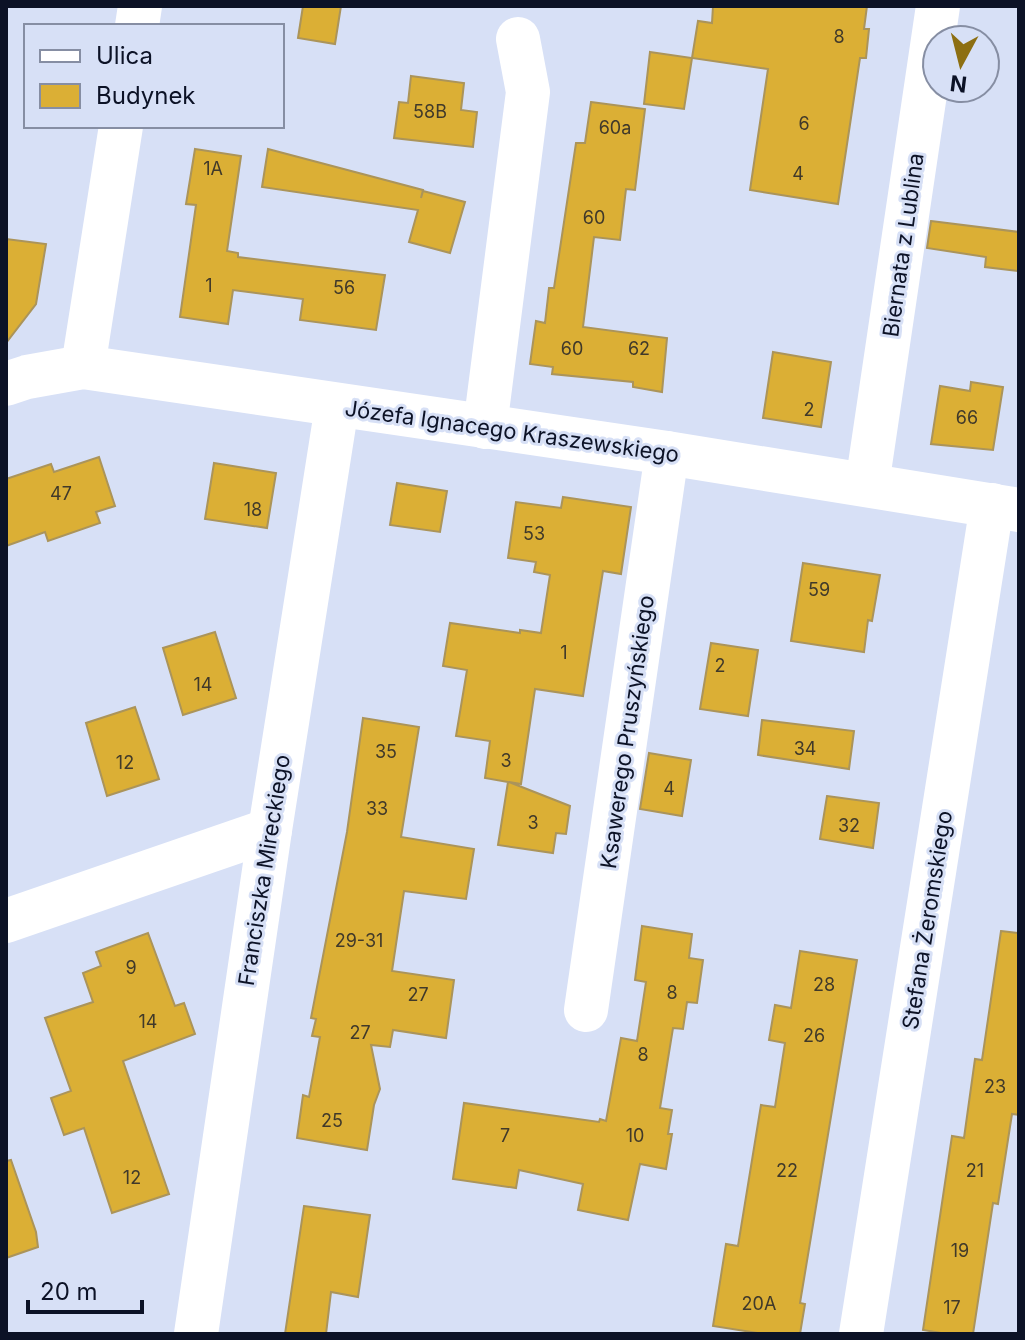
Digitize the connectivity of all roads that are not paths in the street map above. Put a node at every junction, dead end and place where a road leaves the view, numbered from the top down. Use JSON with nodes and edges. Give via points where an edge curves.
{"nodes":[{"id":1,"x":938,"y":6,"type":"edge"},
{"id":2,"x":518,"y":39,"type":"dead end"},
{"id":3,"x":121,"y":128,"type":"edge"},
{"id":4,"x":83,"y":367,"type":"junction"},
{"id":5,"x":6,"y":384,"type":"edge"},
{"id":6,"x":337,"y":406,"type":"junction"},
{"id":7,"x":485,"y":427,"type":"junction"},
{"id":8,"x":667,"y":453,"type":"junction"},
{"id":9,"x":867,"y":485,"type":"junction"},
{"id":10,"x":1006,"y":508,"type":"edge"},
{"id":11,"x":270,"y":830,"type":"junction"},
{"id":12,"x":6,"y":921,"type":"edge"},
{"id":13,"x":586,"y":1010,"type":"dead end"},
{"id":14,"x":196,"y":1334,"type":"edge"},
{"id":15,"x":861,"y":1334,"type":"edge"}],
"edges":[{"from":1,"to":9,"type":"street","name":"Biernata z Lublina"},
{"from":2,"to":7,"type":"street","via":[[528,92]]},
{"from":3,"to":4,"type":"street"},
{"from":4,"to":5,"type":"street","name":"Józefa Ignacego Kraszewskiego"},
{"from":4,"to":6,"type":"street","name":"Józefa Ignacego Kraszewskiego"},
{"from":6,"to":7,"type":"street","name":"Józefa Ignacego Kraszewskiego"},
{"from":6,"to":11,"type":"street","name":"Franciszka Mireckiego"},
{"from":7,"to":8,"type":"street","name":"Józefa Ignacego Kraszewskiego"},
{"from":8,"to":9,"type":"street","name":"Józefa Ignacego Kraszewskiego"},
{"from":8,"to":13,"type":"street","name":"Ksawerego Pruszyńskiego"},
{"from":9,"to":10,"type":"street","name":"Józefa Ignacego Kraszewskiego"},
{"from":10,"to":15,"type":"street","name":"Stefana Żeromskiego"},
{"from":11,"to":12,"type":"street"},
{"from":11,"to":14,"type":"street","name":"Franciszka Mireckiego"}]}
